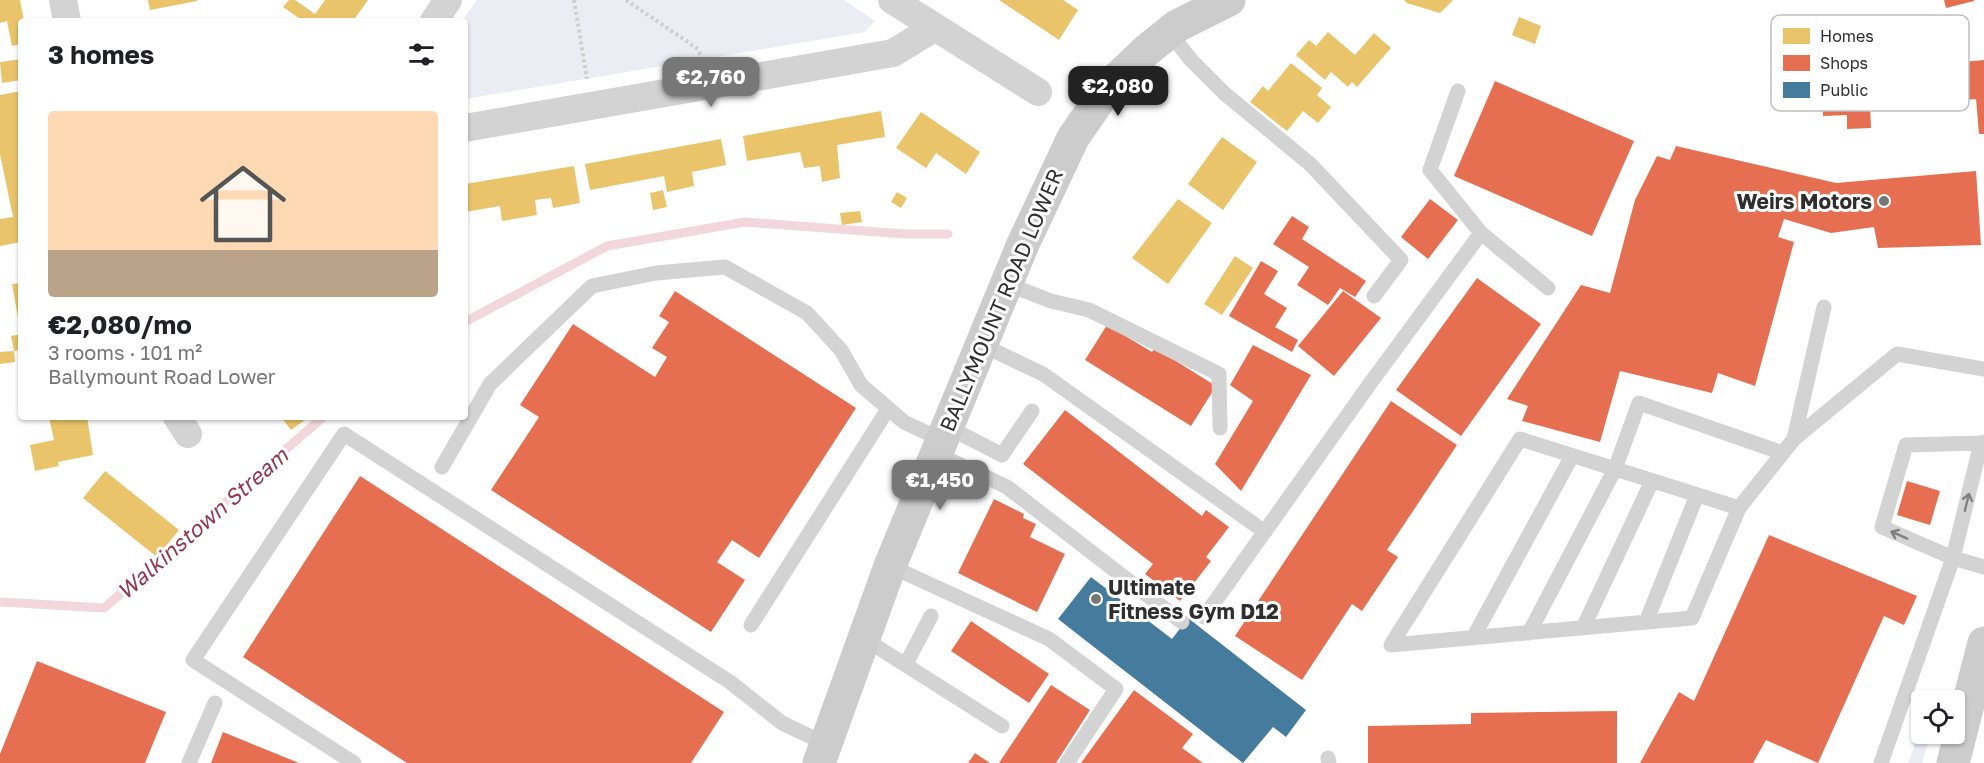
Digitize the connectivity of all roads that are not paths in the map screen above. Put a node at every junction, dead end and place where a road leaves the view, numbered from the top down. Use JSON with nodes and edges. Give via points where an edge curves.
{"nodes":[{"id":1,"x":63,"y":0,"type":"edge"},
{"id":2,"x":448,"y":0,"type":"edge"},
{"id":3,"x":892,"y":0,"type":"edge"},
{"id":4,"x":1229,"y":0,"type":"edge"},
{"id":5,"x":66,"y":18,"type":"edge"},
{"id":6,"x":436,"y":18,"type":"edge"},
{"id":7,"x":1183,"y":19,"type":"junction"},
{"id":8,"x":934,"y":28,"type":"junction"},
{"id":9,"x":1458,"y":91,"type":"dead end"},
{"id":10,"x":1038,"y":92,"type":"dead end"},
{"id":11,"x":468,"y":127,"type":"edge"},
{"id":12,"x":1481,"y":234,"type":"junction"},
{"id":13,"x":1007,"y":284,"type":"junction"},
{"id":14,"x":1548,"y":288,"type":"dead end"},
{"id":15,"x":1374,"y":296,"type":"dead end"},
{"id":16,"x":1824,"y":307,"type":"dead end"},
{"id":17,"x":982,"y":345,"type":"junction"},
{"id":18,"x":1984,"y":369,"type":"edge"},
{"id":19,"x":888,"y":409,"type":"junction"},
{"id":20,"x":1032,"y":411,"type":"dead end"},
{"id":21,"x":1220,"y":428,"type":"dead end"},
{"id":22,"x":1794,"y":439,"type":"junction"},
{"id":23,"x":942,"y":441,"type":"junction"},
{"id":24,"x":1983,"y":442,"type":"edge"},
{"id":25,"x":1783,"y":453,"type":"junction"},
{"id":26,"x":1572,"y":456,"type":"junction"},
{"id":27,"x":441,"y":467,"type":"dead end"},
{"id":28,"x":1615,"y":469,"type":"junction"},
{"id":29,"x":1652,"y":481,"type":"junction"},
{"id":30,"x":1697,"y":495,"type":"junction"},
{"id":31,"x":1739,"y":508,"type":"junction"},
{"id":32,"x":1265,"y":532,"type":"junction"},
{"id":33,"x":1953,"y":558,"type":"junction"},
{"id":34,"x":890,"y":566,"type":"junction"},
{"id":35,"x":1984,"y":567,"type":"edge"},
{"id":36,"x":931,"y":616,"type":"dead end"},
{"id":37,"x":1204,"y":617,"type":"dead end"},
{"id":38,"x":1182,"y":622,"type":"dead end"},
{"id":39,"x":1646,"y":622,"type":"junction"},
{"id":40,"x":751,"y":625,"type":"dead end"},
{"id":41,"x":1583,"y":628,"type":"junction"},
{"id":42,"x":1529,"y":633,"type":"junction"},
{"id":43,"x":862,"y":638,"type":"junction"},
{"id":44,"x":1473,"y":638,"type":"junction"},
{"id":45,"x":1984,"y":643,"type":"edge"},
{"id":46,"x":906,"y":664,"type":"junction"},
{"id":47,"x":215,"y":703,"type":"dead end"},
{"id":48,"x":1002,"y":726,"type":"dead end"},
{"id":49,"x":822,"y":754,"type":"edge"},
{"id":50,"x":189,"y":763,"type":"edge"},
{"id":51,"x":354,"y":763,"type":"edge"},
{"id":52,"x":1067,"y":763,"type":"edge"},
{"id":53,"x":1881,"y":763,"type":"edge"},
{"id":54,"x":1953,"y":763,"type":"edge"}],
"edges":[{"from":1,"to":5,"type":"street"},
{"from":2,"to":6,"type":"street"},
{"from":3,"to":8,"type":"street"},
{"from":4,"to":7,"type":"street","name":"BALLYMOUNT ROAD LOWER"},
{"from":7,"to":13,"type":"street","name":"BALLYMOUNT ROAD LOWER","via":[[1108,87],[1073,138],[1050,181]]},
{"from":7,"to":15,"type":"lane","via":[[1191,60],[1224,93],[1310,164],[1401,260]]},
{"from":8,"to":10,"type":"street"},
{"from":8,"to":11,"type":"street","via":[[893,53]]},
{"from":9,"to":12,"type":"lane","via":[[1430,170]]},
{"from":12,"to":14,"type":"lane"},
{"from":12,"to":32,"type":"lane"},
{"from":13,"to":17,"type":"street","name":"BALLYMOUNT ROAD LOWER"},
{"from":13,"to":21,"type":"lane","via":[[1089,310],[1219,374]]},
{"from":16,"to":22,"type":"lane"},
{"from":17,"to":23,"type":"street","name":"BALLYMOUNT ROAD LOWER"},
{"from":17,"to":32,"type":"lane","via":[[1043,374]]},
{"from":18,"to":22,"type":"lane","via":[[1897,354]]},
{"from":19,"to":23,"type":"lane","via":[[904,422]]},
{"from":19,"to":27,"type":"lane","via":[[861,385],[841,350],[807,313],[725,267],[656,273],[592,286],[490,384]]},
{"from":19,"to":40,"type":"lane"},
{"from":20,"to":23,"type":"lane","via":[[1002,455]]},
{"from":22,"to":25,"type":"lane"},
{"from":23,"to":34,"type":"street","name":"BALLYMOUNT ROAD LOWER"},
{"from":23,"to":38,"type":"lane"},
{"from":33,"to":24,"type":"lane","one_way":true},
{"from":33,"to":24,"type":"lane","one_way":true,"via":[[1882,528],[1906,445]]},
{"from":25,"to":28,"type":"lane","via":[[1639,403]]},
{"from":25,"to":31,"type":"lane"},
{"from":26,"to":28,"type":"lane"},
{"from":26,"to":44,"type":"lane"},
{"from":26,"to":44,"type":"lane","via":[[1520,439],[1391,645]]},
{"from":28,"to":29,"type":"lane"},
{"from":28,"to":42,"type":"lane"},
{"from":29,"to":30,"type":"lane"},
{"from":29,"to":41,"type":"lane"},
{"from":30,"to":31,"type":"lane"},
{"from":30,"to":39,"type":"lane"},
{"from":31,"to":39,"type":"lane","via":[[1692,618]]},
{"from":32,"to":37,"type":"lane"},
{"from":33,"to":35,"type":"lane"},
{"from":33,"to":53,"type":"lane"},
{"from":34,"to":43,"type":"street","name":"BALLYMOUNT ROAD LOWER"},
{"from":34,"to":52,"type":"lane","via":[[1049,639],[1116,689]]},
{"from":36,"to":46,"type":"lane"},
{"from":39,"to":41,"type":"lane"},
{"from":41,"to":42,"type":"lane"},
{"from":42,"to":44,"type":"lane"},
{"from":43,"to":46,"type":"lane"},
{"from":43,"to":49,"type":"street","name":"BALLYMOUNT ROAD LOWER"},
{"from":45,"to":54,"type":"street"},
{"from":46,"to":48,"type":"lane"},
{"from":47,"to":50,"type":"lane"},
{"from":49,"to":51,"type":"lane","via":[[730,682],[344,435],[193,660]]}]}
